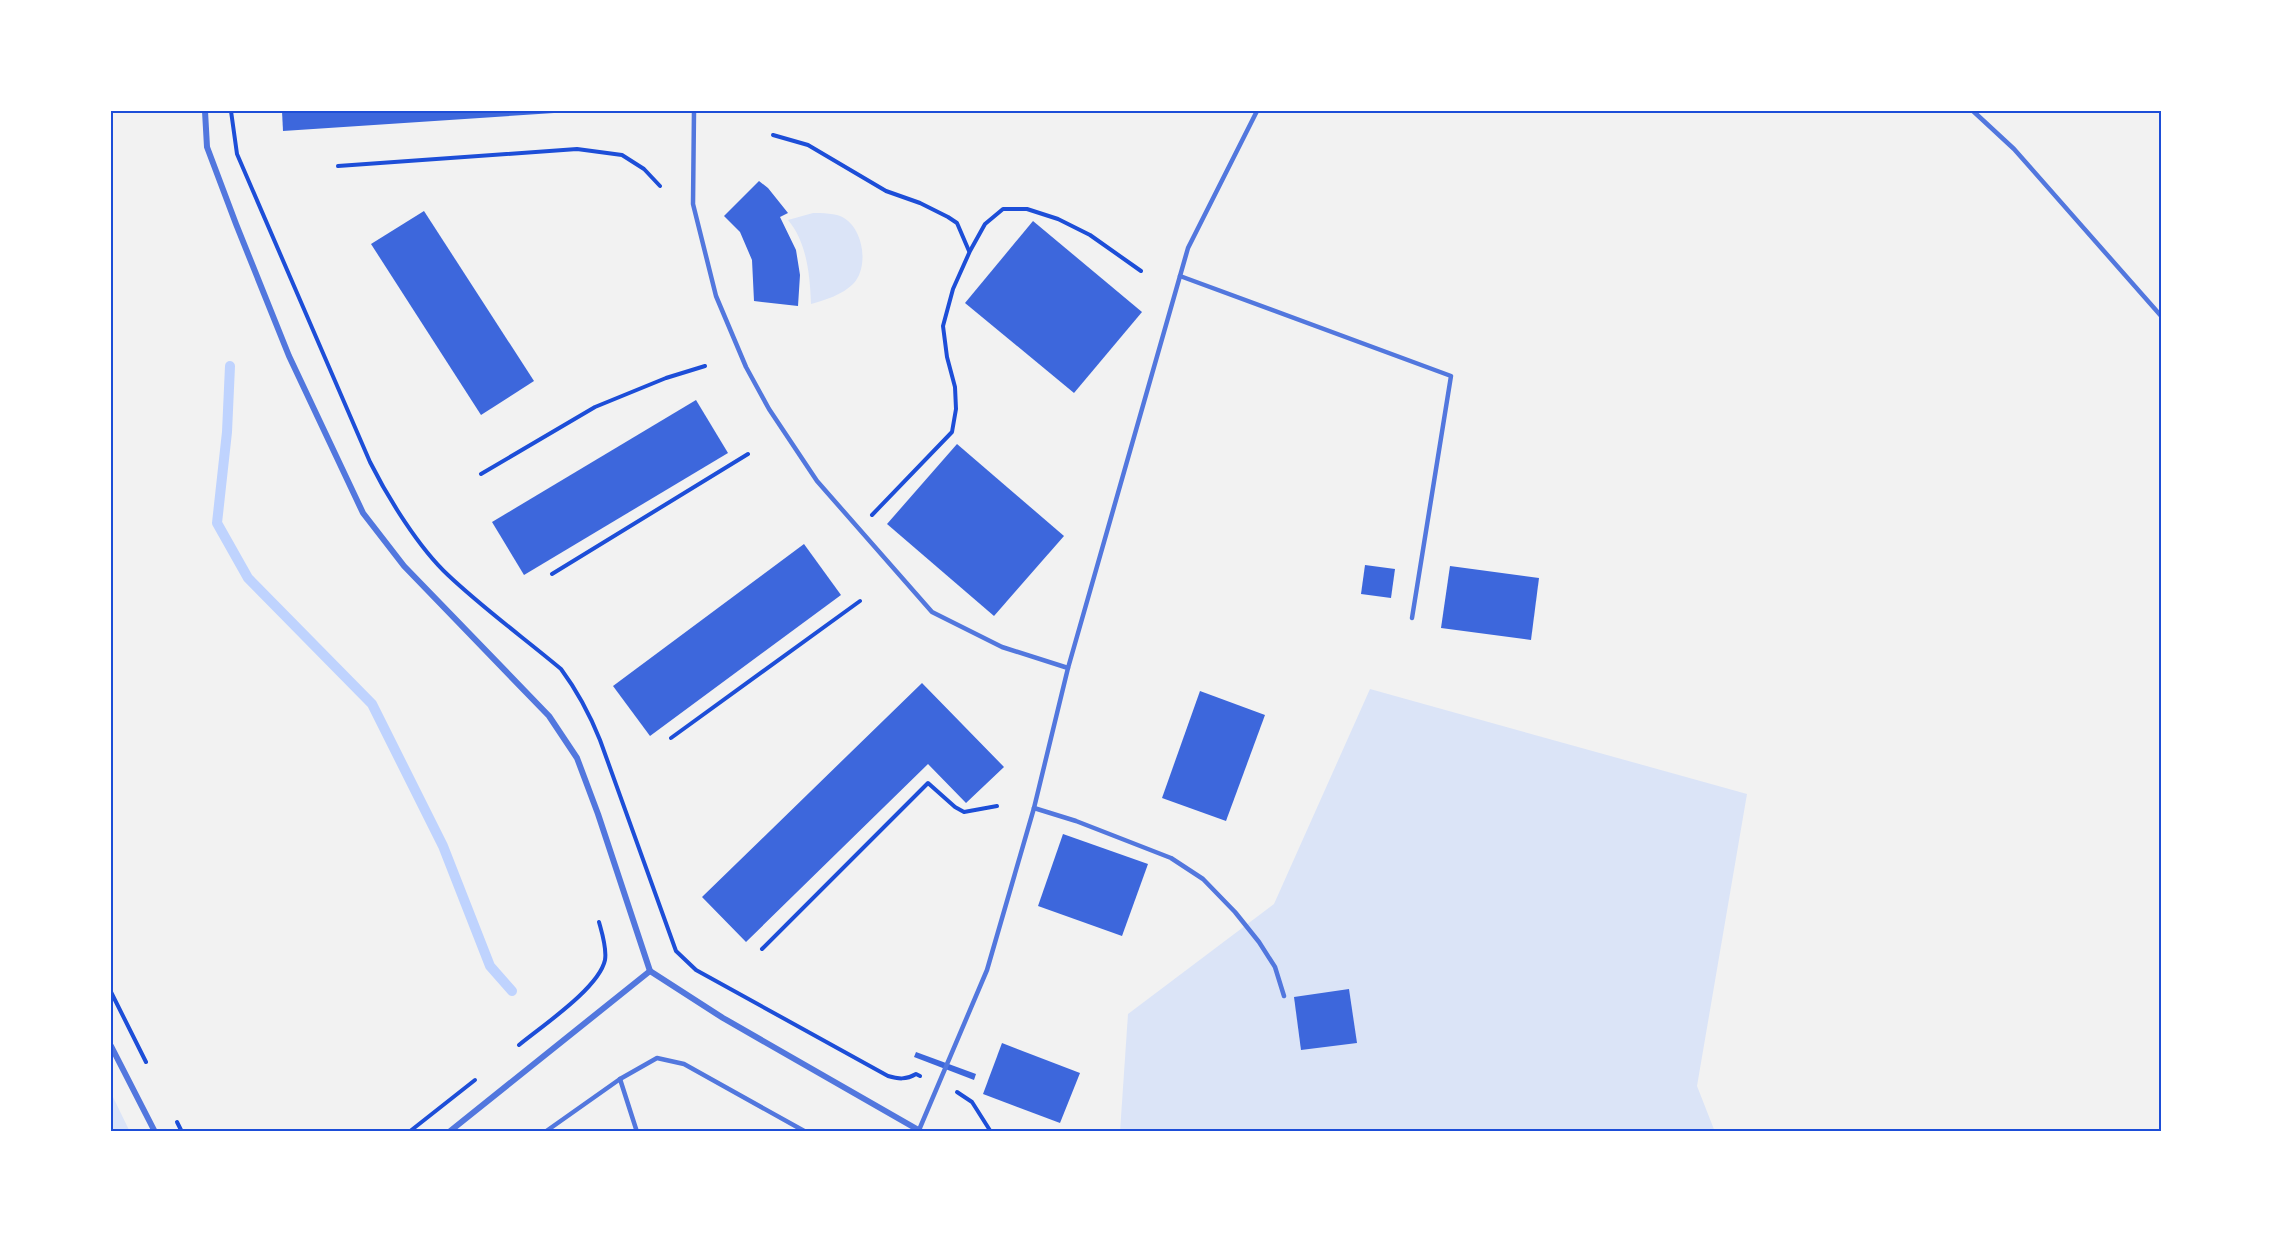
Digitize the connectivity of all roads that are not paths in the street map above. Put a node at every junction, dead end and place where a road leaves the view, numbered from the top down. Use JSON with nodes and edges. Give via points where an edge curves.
{"nodes":[{"id":1,"x":205,"y":111,"type":"edge"},
{"id":2,"x":694,"y":111,"type":"edge"},
{"id":3,"x":1257,"y":111,"type":"edge"},
{"id":4,"x":1973,"y":111,"type":"edge"},
{"id":5,"x":1180,"y":276,"type":"junction"},
{"id":6,"x":2162,"y":318,"type":"edge"},
{"id":7,"x":1412,"y":618,"type":"dead end"},
{"id":8,"x":1068,"y":668,"type":"junction"},
{"id":9,"x":1034,"y":808,"type":"junction"},
{"id":10,"x":650,"y":971,"type":"junction"},
{"id":11,"x":1284,"y":996,"type":"dead end"},
{"id":12,"x":111,"y":1046,"type":"edge"},
{"id":13,"x":620,"y":1079,"type":"junction"},
{"id":14,"x":920,"y":1131,"type":"edge"},
{"id":15,"x":155,"y":1132,"type":"edge"},
{"id":16,"x":449,"y":1132,"type":"edge"},
{"id":17,"x":545,"y":1132,"type":"edge"},
{"id":18,"x":637,"y":1132,"type":"edge"},
{"id":19,"x":806,"y":1132,"type":"edge"}],
"edges":[{"from":1,"to":10,"type":"street","via":[[207,147],[236,224],[289,357],[363,513],[404,566],[549,716],[577,758]]},
{"from":2,"to":8,"type":"lane","via":[[693,204],[716,296],[746,367],[817,481],[932,612],[1002,647]]},
{"from":3,"to":5,"type":"lane","via":[[1188,248]]},
{"from":4,"to":6,"type":"lane","via":[[2014,149]]},
{"from":5,"to":7,"type":"lane","via":[[1451,376]]},
{"from":5,"to":8,"type":"lane"},
{"from":8,"to":9,"type":"lane"},
{"from":9,"to":11,"type":"lane","via":[[1171,858],[1203,879],[1259,942],[1275,967]]},
{"from":9,"to":14,"type":"lane","via":[[987,970]]},
{"from":10,"to":14,"type":"street","via":[[723,1018]]},
{"from":10,"to":16,"type":"street"},
{"from":12,"to":15,"type":"street"},
{"from":13,"to":17,"type":"lane"},
{"from":13,"to":18,"type":"lane"},
{"from":13,"to":19,"type":"lane","via":[[657,1058],[684,1064]]}]}
